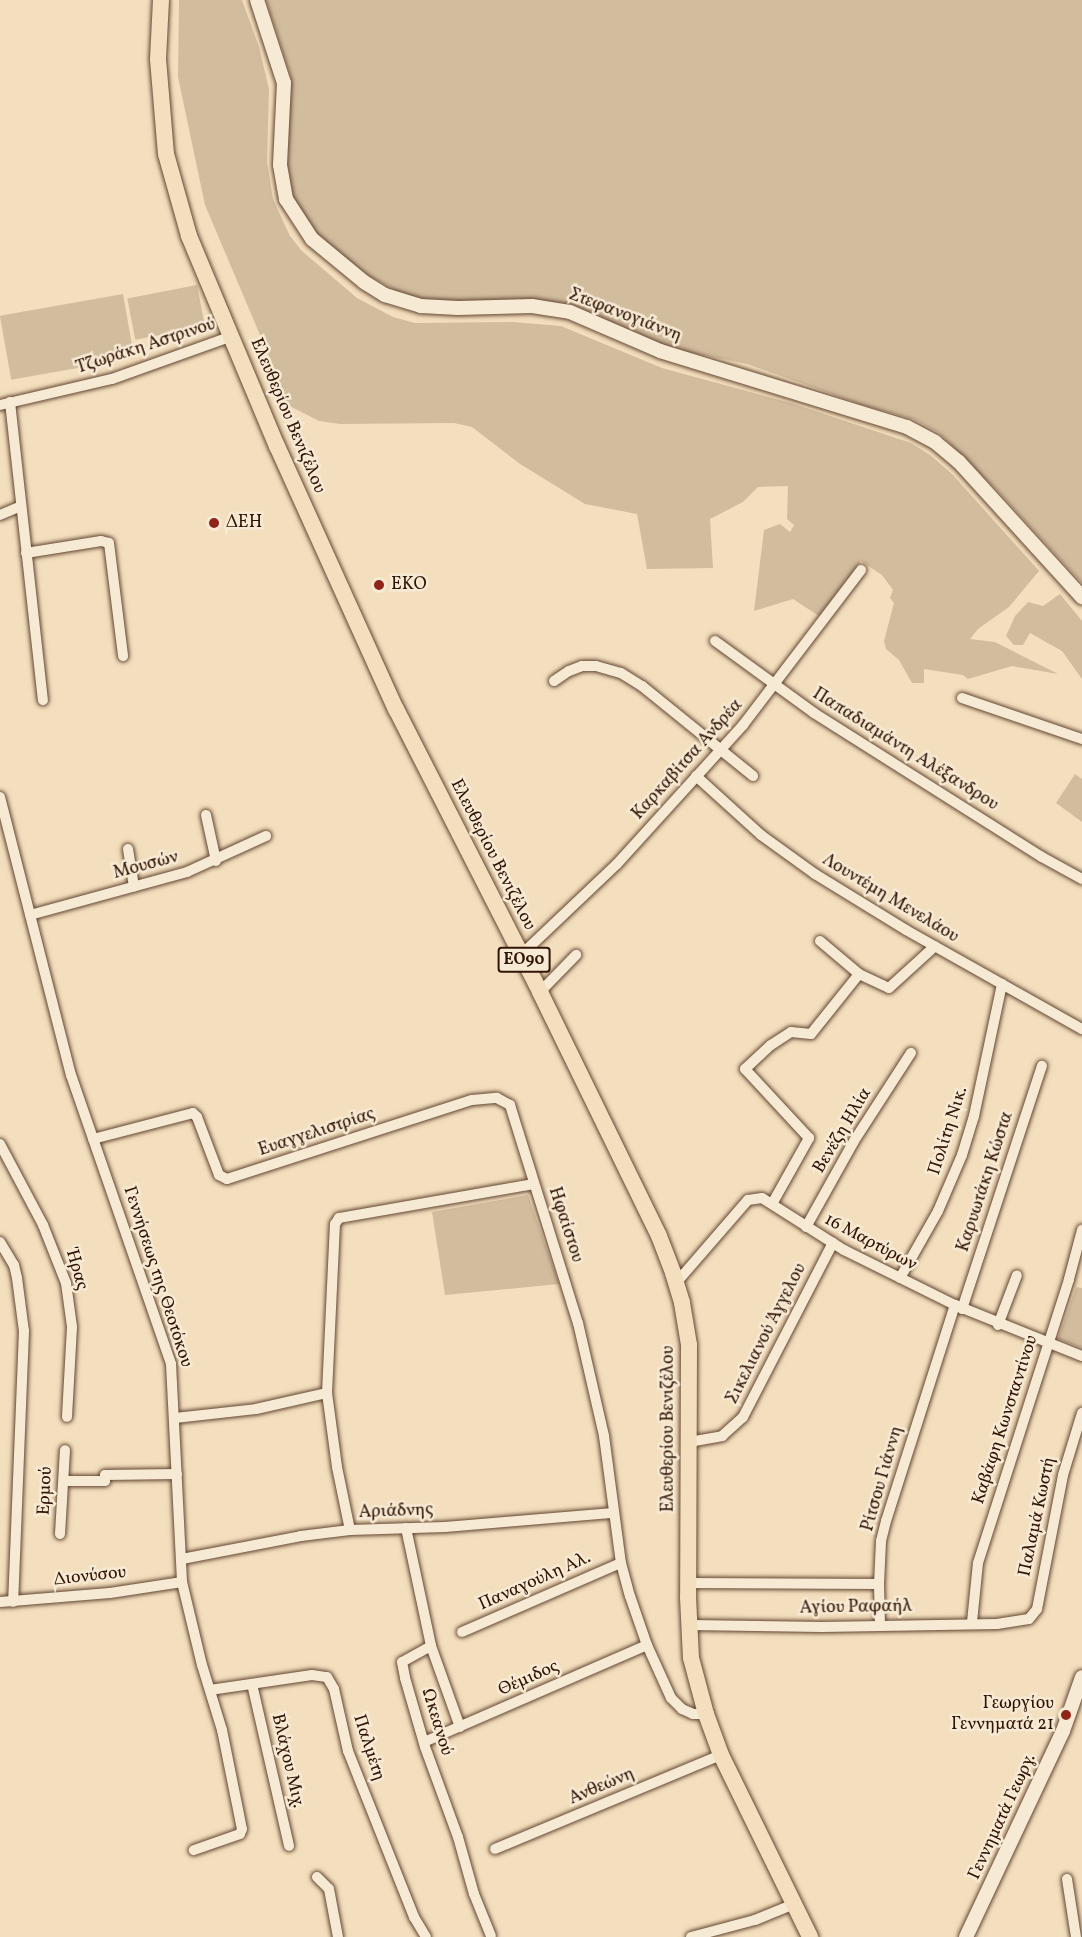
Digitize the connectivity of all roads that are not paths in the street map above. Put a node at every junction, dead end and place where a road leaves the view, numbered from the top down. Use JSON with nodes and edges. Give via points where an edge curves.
{"nodes":[{"id":1,"x":161,"y":0,"type":"edge"},
{"id":2,"x":257,"y":0,"type":"edge"},
{"id":3,"x":232,"y":336,"type":"junction"},
{"id":4,"x":5,"y":403,"type":"edge"},
{"id":5,"x":21,"y":506,"type":"junction"},
{"id":6,"x":0,"y":515,"type":"edge"},
{"id":7,"x":26,"y":553,"type":"junction"},
{"id":8,"x":861,"y":570,"type":"dead end"},
{"id":9,"x":1082,"y":597,"type":"edge"},
{"id":10,"x":715,"y":641,"type":"dead end"},
{"id":11,"x":123,"y":656,"type":"dead end"},
{"id":12,"x":554,"y":681,"type":"dead end"},
{"id":13,"x":775,"y":685,"type":"junction"},
{"id":14,"x":962,"y":698,"type":"dead end"},
{"id":15,"x":43,"y":700,"type":"dead end"},
{"id":16,"x":1082,"y":739,"type":"edge"},
{"id":17,"x":722,"y":749,"type":"junction"},
{"id":18,"x":696,"y":776,"type":"junction"},
{"id":19,"x":753,"y":776,"type":"dead end"},
{"id":20,"x":0,"y":797,"type":"edge"},
{"id":21,"x":206,"y":815,"type":"dead end"},
{"id":22,"x":266,"y":836,"type":"dead end"},
{"id":23,"x":128,"y":849,"type":"dead end"},
{"id":24,"x":216,"y":861,"type":"junction"},
{"id":25,"x":1082,"y":879,"type":"edge"},
{"id":26,"x":134,"y":886,"type":"junction"},
{"id":27,"x":30,"y":915,"type":"junction"},
{"id":28,"x":820,"y":941,"type":"dead end"},
{"id":29,"x":935,"y":946,"type":"junction"},
{"id":30,"x":521,"y":955,"type":"junction"},
{"id":31,"x":576,"y":955,"type":"dead end"},
{"id":32,"x":860,"y":974,"type":"junction"},
{"id":33,"x":1002,"y":984,"type":"junction"},
{"id":34,"x":540,"y":992,"type":"junction"},
{"id":35,"x":1082,"y":1029,"type":"edge"},
{"id":36,"x":911,"y":1053,"type":"dead end"},
{"id":37,"x":1042,"y":1066,"type":"dead end"},
{"id":38,"x":93,"y":1139,"type":"junction"},
{"id":39,"x":0,"y":1144,"type":"edge"},
{"id":40,"x":533,"y":1184,"type":"junction"},
{"id":41,"x":772,"y":1204,"type":"junction"},
{"id":42,"x":806,"y":1227,"type":"junction"},
{"id":43,"x":1082,"y":1230,"type":"edge"},
{"id":44,"x":0,"y":1242,"type":"edge"},
{"id":45,"x":833,"y":1243,"type":"junction"},
{"id":46,"x":1017,"y":1275,"type":"dead end"},
{"id":47,"x":900,"y":1278,"type":"junction"},
{"id":48,"x":676,"y":1283,"type":"junction"},
{"id":49,"x":958,"y":1307,"type":"junction"},
{"id":50,"x":998,"y":1325,"type":"junction"},
{"id":51,"x":1047,"y":1344,"type":"junction"},
{"id":52,"x":1082,"y":1356,"type":"edge"},
{"id":53,"x":327,"y":1393,"type":"junction"},
{"id":54,"x":1082,"y":1413,"type":"edge"},
{"id":55,"x":67,"y":1417,"type":"dead end"},
{"id":56,"x":175,"y":1418,"type":"junction"},
{"id":57,"x":689,"y":1442,"type":"junction"},
{"id":58,"x":65,"y":1450,"type":"dead end"},
{"id":59,"x":177,"y":1474,"type":"junction"},
{"id":60,"x":64,"y":1481,"type":"junction"},
{"id":61,"x":613,"y":1513,"type":"junction"},
{"id":62,"x":406,"y":1528,"type":"junction"},
{"id":63,"x":350,"y":1530,"type":"junction"},
{"id":64,"x":60,"y":1534,"type":"dead end"},
{"id":65,"x":182,"y":1559,"type":"junction"},
{"id":66,"x":621,"y":1563,"type":"junction"},
{"id":67,"x":182,"y":1582,"type":"junction"},
{"id":68,"x":688,"y":1583,"type":"junction"},
{"id":69,"x":879,"y":1584,"type":"junction"},
{"id":70,"x":0,"y":1602,"type":"edge"},
{"id":71,"x":13,"y":1602,"type":"junction"},
{"id":72,"x":972,"y":1622,"type":"junction"},
{"id":73,"x":1022,"y":1622,"type":"joint"},
{"id":74,"x":880,"y":1624,"type":"junction"},
{"id":75,"x":691,"y":1625,"type":"junction"},
{"id":76,"x":462,"y":1632,"type":"dead end"},
{"id":77,"x":647,"y":1645,"type":"junction"},
{"id":78,"x":431,"y":1646,"type":"junction"},
{"id":79,"x":1082,"y":1677,"type":"edge"},
{"id":80,"x":252,"y":1684,"type":"junction"},
{"id":81,"x":210,"y":1690,"type":"junction"},
{"id":82,"x":706,"y":1714,"type":"junction"},
{"id":83,"x":460,"y":1727,"type":"junction"},
{"id":84,"x":424,"y":1742,"type":"junction"},
{"id":85,"x":722,"y":1755,"type":"junction"},
{"id":86,"x":290,"y":1846,"type":"dead end"},
{"id":87,"x":495,"y":1849,"type":"dead end"},
{"id":88,"x":194,"y":1850,"type":"dead end"},
{"id":89,"x":317,"y":1877,"type":"dead end"},
{"id":90,"x":1067,"y":1879,"type":"dead end"},
{"id":91,"x":794,"y":1904,"type":"junction"},
{"id":92,"x":491,"y":1936,"type":"edge"},
{"id":93,"x":338,"y":1937,"type":"edge"},
{"id":94,"x":426,"y":1937,"type":"edge"},
{"id":95,"x":690,"y":1937,"type":"edge"},
{"id":96,"x":810,"y":1937,"type":"edge"},
{"id":97,"x":966,"y":1937,"type":"edge"},
{"id":98,"x":1076,"y":1937,"type":"edge"}],
"edges":[{"from":1,"to":3,"type":"main road","name":"Ελευθερίου Βενιζέλου","number":"ΕΟ90","via":[[159,82],[169,171],[189,236]]},
{"from":2,"to":9,"type":"street","name":"Στεφανογιάννη","via":[[284,83],[280,165],[286,199],[312,239],[364,282],[385,295],[421,306],[541,306],[570,312],[660,351],[907,427],[936,442],[959,462]]},
{"from":3,"to":4,"type":"street","name":"Τζωράκη Αστρινού","via":[[112,379]]},
{"from":3,"to":30,"type":"main road","name":"Ελευθερίου Βενιζέλου","number":"ΕΟ90","via":[[396,709]]},
{"from":4,"to":5,"type":"street"},
{"from":5,"to":6,"type":"street"},
{"from":5,"to":7,"type":"street"},
{"from":7,"to":11,"type":"street","via":[[109,543]]},
{"from":7,"to":15,"type":"street"},
{"from":8,"to":13,"type":"street","name":"Καρκαβίτσα Ανδρέα"},
{"from":10,"to":13,"type":"street","name":"Παπαδιαμάντη Αλέξανδρου"},
{"from":12,"to":17,"type":"street","via":[[582,666],[621,673]]},
{"from":13,"to":17,"type":"street","name":"Καρκαβίτσα Ανδρέα"},
{"from":13,"to":25,"type":"street","name":"Παπαδιαμάντη Αλέξανδρου","via":[[834,726]]},
{"from":14,"to":16,"type":"street"},
{"from":17,"to":18,"type":"street","name":"Καρκαβίτσα Ανδρέα"},
{"from":17,"to":19,"type":"street"},
{"from":18,"to":29,"type":"street","name":"Λουντέμη Μενελάου","via":[[761,835],[815,874]]},
{"from":18,"to":30,"type":"street","name":"Καρκαβίτσα Ανδρέα","via":[[617,864]]},
{"from":20,"to":27,"type":"street","name":"Γεννήσεως της Θεοτόκου"},
{"from":21,"to":24,"type":"street"},
{"from":22,"to":24,"type":"street","name":"Μουσών"},
{"from":23,"to":26,"type":"street"},
{"from":24,"to":26,"type":"street","name":"Μουσών"},
{"from":26,"to":27,"type":"street","name":"Μουσών"},
{"from":27,"to":38,"type":"street","name":"Γεννήσεως της Θεοτόκου","via":[[71,1075]]},
{"from":28,"to":32,"type":"street"},
{"from":29,"to":32,"type":"street","via":[[889,988]]},
{"from":29,"to":33,"type":"street","name":"Λουντέμη Μενελάου"},
{"from":30,"to":34,"type":"main road","name":"Ελευθερίου Βενιζέλου","number":"ΕΟ90"},
{"from":31,"to":34,"type":"street"},
{"from":32,"to":41,"type":"street","via":[[810,1034],[791,1032],[745,1069],[809,1138]]},
{"from":33,"to":35,"type":"street","name":"Λουντέμη Μενελάου"},
{"from":33,"to":47,"type":"street","name":"Πολίτη Νικ.","via":[[962,1155],[938,1211]]},
{"from":34,"to":48,"type":"main road","name":"Ελευθερίου Βενιζέλου","number":"ΕΟ90","via":[[659,1236]]},
{"from":36,"to":42,"type":"street","name":"Βενέζη Ηλία","via":[[854,1141]]},
{"from":37,"to":49,"type":"street","name":"Καρυωτάκη Κώστα"},
{"from":38,"to":40,"type":"street","name":"Ευαγγελιστρίας","via":[[193,1113],[219,1175],[227,1179],[472,1100],[497,1098],[514,1111]]},
{"from":38,"to":56,"type":"street","name":"Γεννήσεως της Θεοτόκου","via":[[171,1365]]},
{"from":39,"to":55,"type":"street","name":"Ήρας","via":[[43,1225],[66,1283],[72,1327]]},
{"from":40,"to":53,"type":"street","name":"Ηφαίστου","via":[[339,1218],[335,1224]]},
{"from":40,"to":61,"type":"street","name":"Ηφαίστου","via":[[578,1323],[604,1436]]},
{"from":41,"to":42,"type":"street","name":"16 Μαρτύρων"},
{"from":41,"to":48,"type":"street","via":[[762,1198],[748,1200]]},
{"from":42,"to":45,"type":"street","name":"16 Μαρτύρων"},
{"from":43,"to":51,"type":"street","name":"Καβάφη Κωνσταντίνου"},
{"from":44,"to":71,"type":"street","via":[[15,1271],[24,1331]]},
{"from":45,"to":47,"type":"street","name":"16 Μαρτύρων"},
{"from":45,"to":57,"type":"street","name":"Σικελιανού Άγγελου","via":[[743,1417],[722,1436]]},
{"from":46,"to":50,"type":"street"},
{"from":47,"to":49,"type":"street","name":"16 Μαρτύρων"},
{"from":48,"to":57,"type":"main road","name":"Ελευθερίου Βενιζέλου","number":"ΕΟ90","via":[[689,1345]]},
{"from":49,"to":50,"type":"street","name":"16 Μαρτύρων"},
{"from":49,"to":69,"type":"street","name":"Ρίτσου Γιάννη","via":[[886,1521]]},
{"from":50,"to":51,"type":"street","name":"16 Μαρτύρων"},
{"from":51,"to":52,"type":"street","name":"16 Μαρτύρων"},
{"from":51,"to":72,"type":"street","name":"Καβάφη Κωνσταντίνου","via":[[978,1563]]},
{"from":53,"to":56,"type":"street","via":[[246,1410]]},
{"from":53,"to":63,"type":"street","name":"Ηφαίστου"},
{"from":54,"to":73,"type":"street","name":"Παλαμά Κωστή","via":[[1063,1475],[1036,1609]]},
{"from":56,"to":59,"type":"street","name":"Γεννήσεως της Θεοτόκου"},
{"from":57,"to":68,"type":"main road","name":"Ελευθερίου Βενιζέλου","number":"ΕΟ90"},
{"from":58,"to":60,"type":"street","name":"Ερμού"},
{"from":59,"to":60,"type":"street"},
{"from":59,"to":65,"type":"street","name":"Γεννήσεως της Θεοτόκου"},
{"from":60,"to":64,"type":"street","name":"Ερμού"},
{"from":61,"to":62,"type":"street","name":"Αριάδνης"},
{"from":61,"to":66,"type":"street","name":"Ηφαίστου"},
{"from":62,"to":63,"type":"street","name":"Αριάδνης"},
{"from":62,"to":78,"type":"street"},
{"from":63,"to":65,"type":"street","name":"Αριάδνης"},
{"from":65,"to":67,"type":"street","name":"Γεννήσεως της Θεοτόκου"},
{"from":66,"to":76,"type":"street","name":"Παναγούλη Αλ."},
{"from":66,"to":77,"type":"street","name":"Ηφαίστου"},
{"from":67,"to":71,"type":"street","name":"Διονύσου"},
{"from":67,"to":81,"type":"street","name":"Γεννήσεως της Θεοτόκου"},
{"from":68,"to":69,"type":"street"},
{"from":68,"to":75,"type":"main road","name":"Ελευθερίου Βενιζέλου","number":"ΕΟ90"},
{"from":69,"to":74,"type":"street","name":"Ρίτσου Γιάννη"},
{"from":70,"to":71,"type":"street","name":"Διονύσου"},
{"from":72,"to":73,"type":"street","name":"Αγίου Ραφαήλ"},
{"from":72,"to":74,"type":"street","name":"Αγίου Ραφαήλ"},
{"from":74,"to":75,"type":"street","name":"Αγίου Ραφαήλ"},
{"from":75,"to":82,"type":"main road","name":"Ελευθερίου Βενιζέλου","number":"ΕΟ90","via":[[688,1639]]},
{"from":77,"to":82,"type":"street","name":"Ηφαίστου","via":[[670,1698],[693,1714]]},
{"from":77,"to":83,"type":"street","name":"Θέμιδος"},
{"from":78,"to":83,"type":"street"},
{"from":78,"to":84,"type":"street","name":"Ωκεανού","via":[[402,1662]]},
{"from":79,"to":97,"type":"street","name":"Γεννηματά Γεωργ.","via":[[1063,1731]]},
{"from":80,"to":81,"type":"street","name":"Παλμέτη"},
{"from":80,"to":86,"type":"street","name":"Βλάχου Μιχ."},
{"from":80,"to":94,"type":"street","name":"Παλμέτη","via":[[327,1677],[334,1689],[348,1751],[414,1917]]},
{"from":81,"to":88,"type":"street","name":"Γεννήσεως της Θεοτόκου","via":[[242,1829],[240,1834]]},
{"from":82,"to":85,"type":"main road","name":"Ελευθερίου Βενιζέλου","number":"ΕΟ90"},
{"from":83,"to":84,"type":"street","name":"Θέμιδος"},
{"from":84,"to":92,"type":"street","name":"Ωκεανού"},
{"from":85,"to":87,"type":"street","name":"Ανθεώνη"},
{"from":85,"to":91,"type":"main road","name":"Ελευθερίου Βενιζέλου","number":"ΕΟ90"},
{"from":89,"to":93,"type":"street","via":[[329,1889]]},
{"from":90,"to":98,"type":"street"},
{"from":91,"to":95,"type":"street","via":[[736,1926]]},
{"from":91,"to":96,"type":"main road","name":"Ελευθερίου Βενιζέλου","number":"ΕΟ90"}]}
